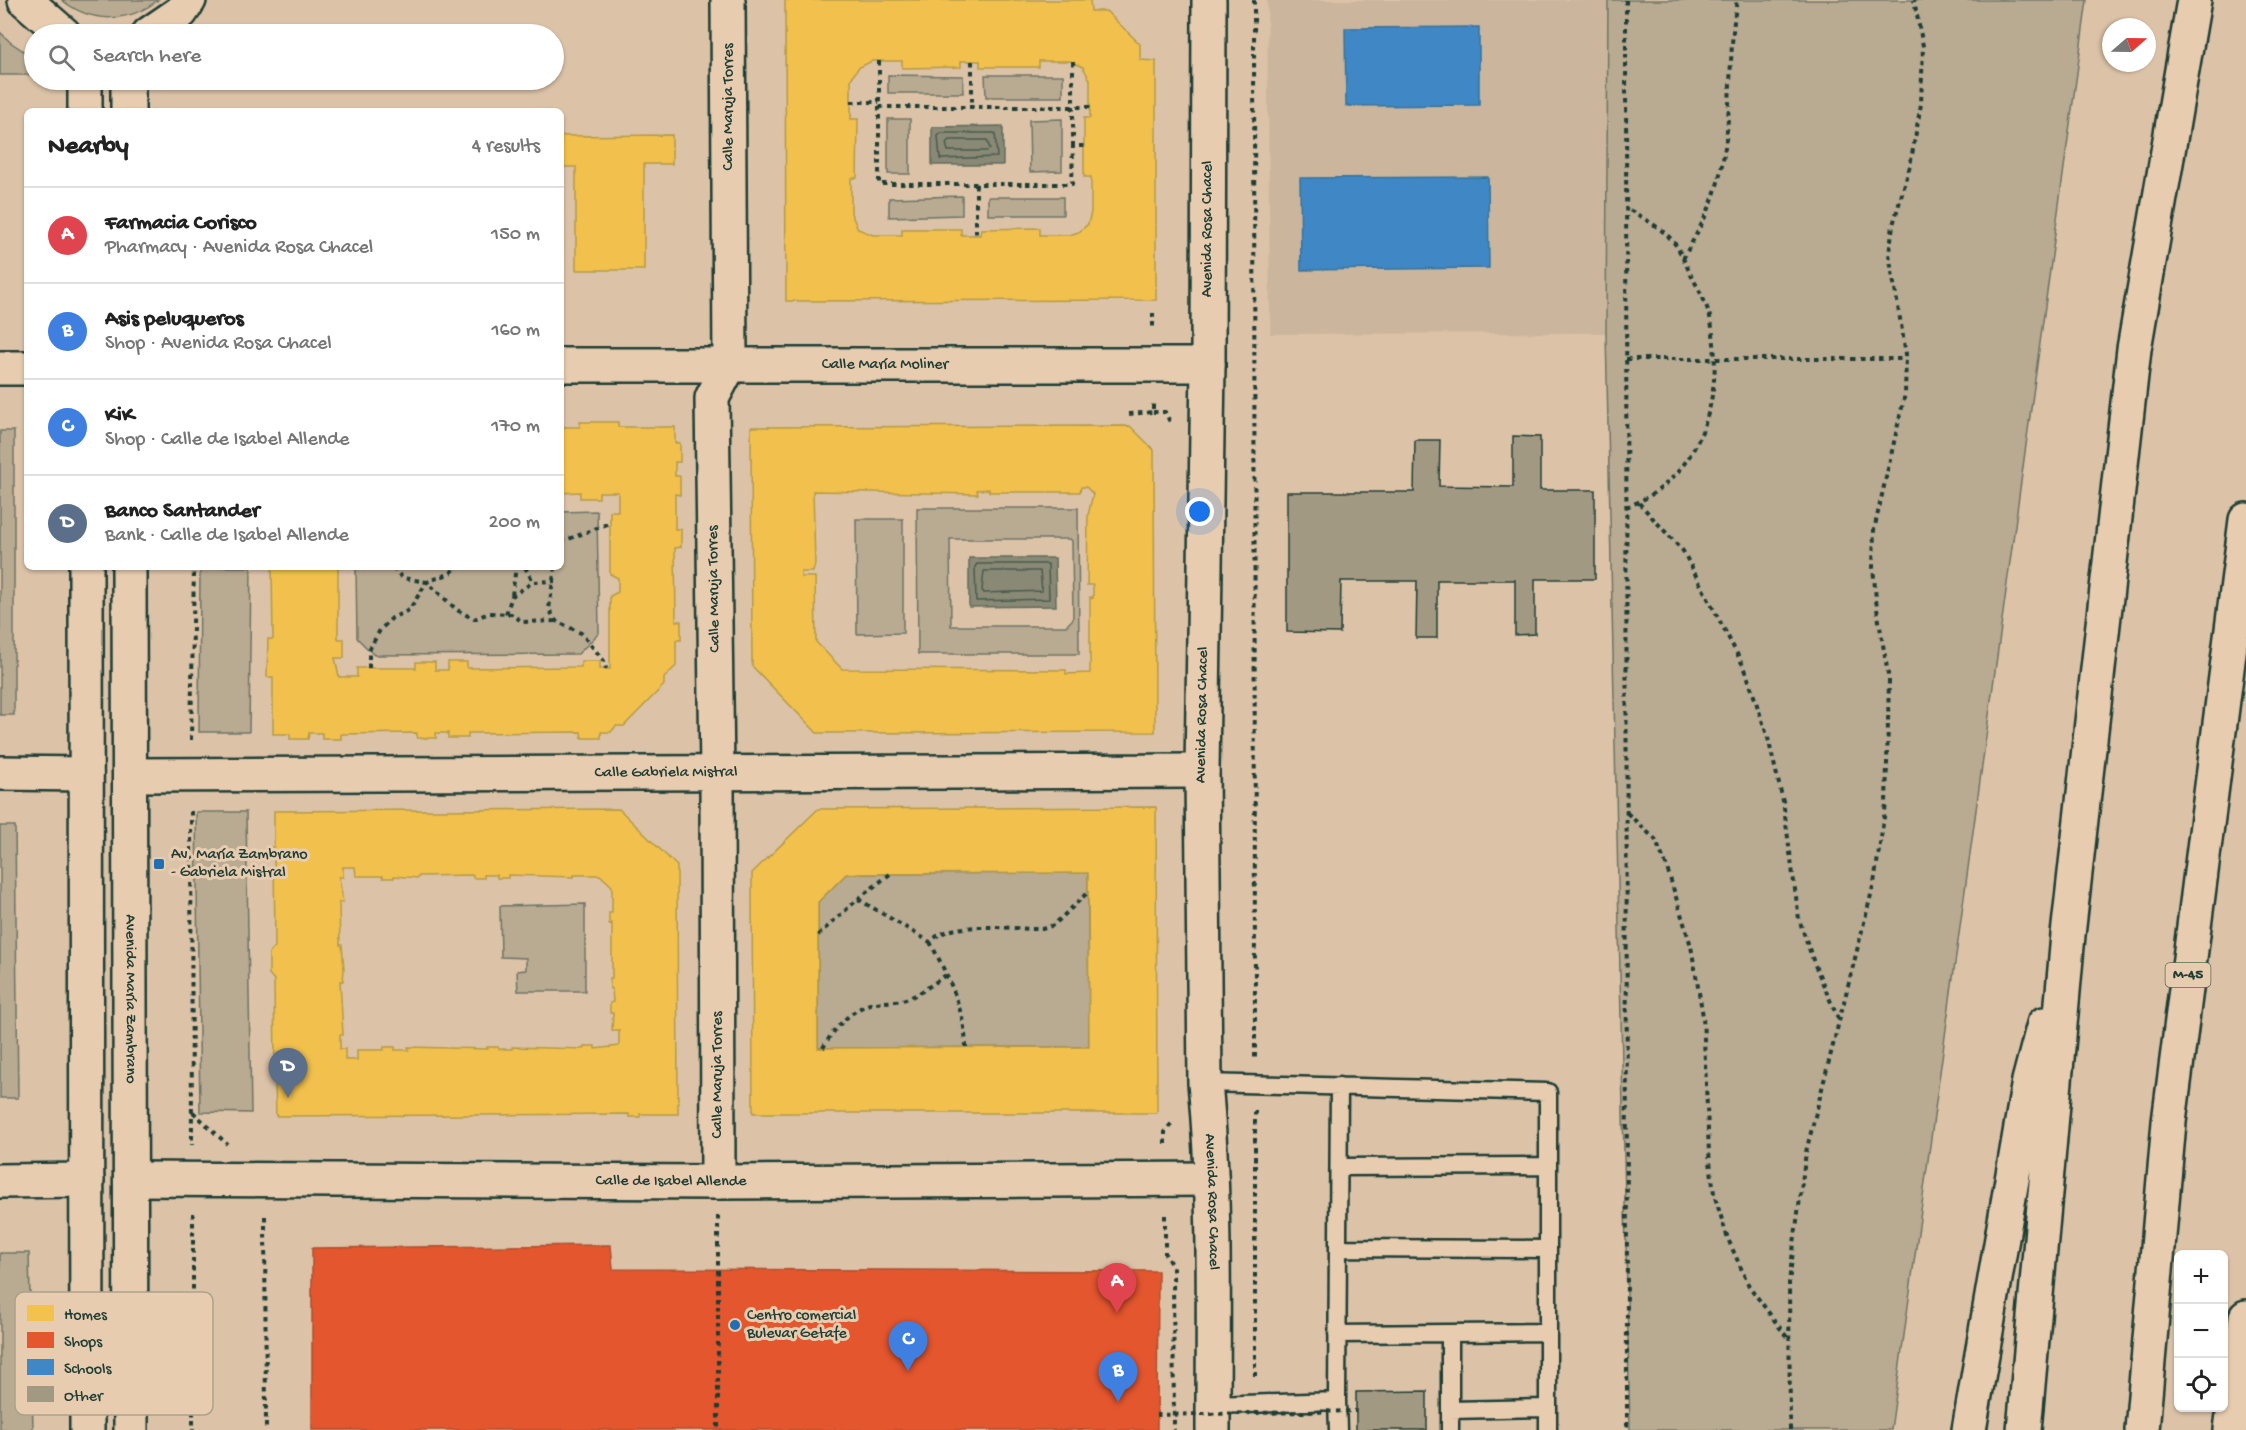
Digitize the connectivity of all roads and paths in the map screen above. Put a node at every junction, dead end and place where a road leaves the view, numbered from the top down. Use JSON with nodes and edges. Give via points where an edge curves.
{"nodes":[{"id":1,"x":25,"y":0,"type":"edge"},
{"id":2,"x":189,"y":0,"type":"edge"},
{"id":3,"x":728,"y":0,"type":"edge"},
{"id":4,"x":1209,"y":0,"type":"edge"},
{"id":5,"x":1254,"y":0,"type":"edge"},
{"id":6,"x":1626,"y":0,"type":"edge"},
{"id":7,"x":1737,"y":0,"type":"edge"},
{"id":8,"x":2194,"y":0,"type":"edge"},
{"id":9,"x":1916,"y":1,"type":"edge"},
{"id":10,"x":53,"y":24,"type":"edge"},
{"id":11,"x":164,"y":24,"type":"edge"},
{"id":12,"x":879,"y":61,"type":"dead end"},
{"id":13,"x":972,"y":61,"type":"dead end"},
{"id":14,"x":1073,"y":61,"type":"dead end"},
{"id":15,"x":85,"y":90,"type":"edge"},
{"id":16,"x":128,"y":90,"type":"edge"},
{"id":17,"x":851,"y":102,"type":"dead end"},
{"id":18,"x":879,"y":104,"type":"junction"},
{"id":19,"x":972,"y":107,"type":"junction"},
{"id":20,"x":1073,"y":107,"type":"junction"},
{"id":21,"x":1091,"y":107,"type":"dead end"},
{"id":22,"x":85,"y":108,"type":"edge"},
{"id":23,"x":128,"y":108,"type":"edge"},
{"id":24,"x":1073,"y":146,"type":"junction"},
{"id":25,"x":1084,"y":146,"type":"dead end"},
{"id":26,"x":976,"y":184,"type":"junction"},
{"id":27,"x":1626,"y":207,"type":"junction"},
{"id":28,"x":976,"y":235,"type":"dead end"},
{"id":29,"x":1683,"y":259,"type":"junction"},
{"id":30,"x":1626,"y":359,"type":"junction"},
{"id":31,"x":1905,"y":359,"type":"junction"},
{"id":32,"x":1714,"y":360,"type":"junction"},
{"id":33,"x":730,"y":364,"type":"junction"},
{"id":34,"x":1208,"y":364,"type":"junction"},
{"id":35,"x":564,"y":365,"type":"edge"},
{"id":36,"x":0,"y":368,"type":"edge"},
{"id":37,"x":24,"y":368,"type":"edge"},
{"id":38,"x":1640,"y":503,"type":"junction"},
{"id":39,"x":1626,"y":507,"type":"junction"},
{"id":40,"x":2246,"y":520,"type":"edge"},
{"id":41,"x":610,"y":523,"type":"dead end"},
{"id":42,"x":564,"y":541,"type":"edge"},
{"id":43,"x":86,"y":570,"type":"edge"},
{"id":44,"x":129,"y":570,"type":"edge"},
{"id":45,"x":195,"y":570,"type":"edge"},
{"id":46,"x":395,"y":570,"type":"edge"},
{"id":47,"x":453,"y":570,"type":"edge"},
{"id":48,"x":516,"y":570,"type":"edge"},
{"id":49,"x":527,"y":570,"type":"edge"},
{"id":50,"x":555,"y":570,"type":"edge"},
{"id":51,"x":555,"y":581,"type":"junction"},
{"id":52,"x":427,"y":582,"type":"junction"},
{"id":53,"x":533,"y":582,"type":"junction"},
{"id":54,"x":512,"y":596,"type":"junction"},
{"id":55,"x":506,"y":614,"type":"junction"},
{"id":56,"x":556,"y":621,"type":"junction"},
{"id":57,"x":369,"y":668,"type":"dead end"},
{"id":58,"x":606,"y":669,"type":"dead end"},
{"id":59,"x":1202,"y":771,"type":"junction"},
{"id":60,"x":0,"y":773,"type":"edge"},
{"id":61,"x":717,"y":773,"type":"junction"},
{"id":62,"x":86,"y":774,"type":"junction"},
{"id":63,"x":130,"y":775,"type":"junction"},
{"id":64,"x":191,"y":775,"type":"junction"},
{"id":65,"x":1627,"y":813,"type":"junction"},
{"id":66,"x":890,"y":874,"type":"dead end"},
{"id":67,"x":1088,"y":892,"type":"dead end"},
{"id":68,"x":858,"y":899,"type":"junction"},
{"id":69,"x":818,"y":934,"type":"dead end"},
{"id":70,"x":2068,"y":935,"type":"junction"},
{"id":71,"x":930,"y":942,"type":"junction"},
{"id":72,"x":946,"y":975,"type":"junction"},
{"id":73,"x":1840,"y":1023,"type":"junction"},
{"id":74,"x":966,"y":1047,"type":"dead end"},
{"id":75,"x":824,"y":1048,"type":"dead end"},
{"id":76,"x":1205,"y":1083,"type":"junction"},
{"id":77,"x":1255,"y":1084,"type":"junction"},
{"id":78,"x":1339,"y":1086,"type":"junction"},
{"id":79,"x":192,"y":1111,"type":"junction"},
{"id":80,"x":1548,"y":1166,"type":"junction"},
{"id":81,"x":1339,"y":1167,"type":"junction"},
{"id":82,"x":131,"y":1179,"type":"junction"},
{"id":83,"x":1211,"y":1179,"type":"junction"},
{"id":84,"x":87,"y":1180,"type":"junction"},
{"id":85,"x":192,"y":1180,"type":"junction"},
{"id":86,"x":0,"y":1181,"type":"edge"},
{"id":87,"x":265,"y":1181,"type":"junction"},
{"id":88,"x":718,"y":1182,"type":"junction"},
{"id":89,"x":1338,"y":1248,"type":"junction"},
{"id":90,"x":1548,"y":1249,"type":"junction"},
{"id":91,"x":87,"y":1292,"type":"edge"},
{"id":92,"x":131,"y":1292,"type":"edge"},
{"id":93,"x":192,"y":1292,"type":"edge"},
{"id":94,"x":2246,"y":1317,"type":"edge"},
{"id":95,"x":1548,"y":1332,"type":"junction"},
{"id":96,"x":1450,"y":1333,"type":"junction"},
{"id":97,"x":1337,"y":1334,"type":"junction"},
{"id":98,"x":1789,"y":1340,"type":"junction"},
{"id":99,"x":1255,"y":1382,"type":"dead end"},
{"id":100,"x":1337,"y":1401,"type":"junction"},
{"id":101,"x":1255,"y":1406,"type":"dead end"},
{"id":102,"x":1547,"y":1408,"type":"junction"},
{"id":103,"x":1450,"y":1410,"type":"junction"},
{"id":104,"x":1356,"y":1411,"type":"dead end"},
{"id":105,"x":193,"y":1415,"type":"edge"},
{"id":106,"x":1156,"y":1415,"type":"dead end"},
{"id":107,"x":1213,"y":1417,"type":"edge"},
{"id":108,"x":1255,"y":1418,"type":"dead end"},
{"id":109,"x":193,"y":1430,"type":"edge"},
{"id":110,"x":266,"y":1430,"type":"edge"},
{"id":111,"x":718,"y":1430,"type":"edge"},
{"id":112,"x":1338,"y":1430,"type":"edge"},
{"id":113,"x":1450,"y":1430,"type":"edge"},
{"id":114,"x":1548,"y":1430,"type":"edge"},
{"id":115,"x":1627,"y":1430,"type":"edge"},
{"id":116,"x":1790,"y":1430,"type":"edge"},
{"id":117,"x":1969,"y":1430,"type":"edge"},
{"id":118,"x":2024,"y":1430,"type":"edge"},
{"id":119,"x":2142,"y":1430,"type":"edge"},
{"id":120,"x":2231,"y":1430,"type":"edge"}],
"edges":[{"from":1,"to":10,"type":"main road"},
{"from":2,"to":11,"type":"main road","via":[[181,12]]},
{"from":3,"to":33,"type":"main road","name":"Calle Maruja Torres"},
{"from":4,"to":34,"type":"main road","name":"Avenida Rosa Chacel"},
{"from":5,"to":77,"type":"path"},
{"from":6,"to":27,"type":"path"},
{"from":7,"to":29,"type":"path","via":[[1726,140],[1715,193]]},
{"from":8,"to":70,"type":"main road","via":[[2134,349]]},
{"from":9,"to":31,"type":"path","via":[[1923,46],[1922,104],[1889,254]]},
{"from":12,"to":18,"type":"path"},
{"from":13,"to":19,"type":"path"},
{"from":14,"to":20,"type":"path"},
{"from":15,"to":22,"type":"main road"},
{"from":16,"to":23,"type":"main road"},
{"from":17,"to":18,"type":"path"},
{"from":18,"to":19,"type":"path"},
{"from":18,"to":26,"type":"path","via":[[879,184]]},
{"from":19,"to":20,"type":"path"},
{"from":20,"to":21,"type":"path"},
{"from":20,"to":24,"type":"path"},
{"from":24,"to":25,"type":"path"},
{"from":24,"to":26,"type":"path","via":[[1072,184]]},
{"from":26,"to":28,"type":"path"},
{"from":27,"to":29,"type":"path","via":[[1671,239]]},
{"from":27,"to":30,"type":"path"},
{"from":29,"to":32,"type":"path","via":[[1709,314]]},
{"from":30,"to":32,"type":"path"},
{"from":30,"to":39,"type":"path"},
{"from":31,"to":32,"type":"path"},
{"from":31,"to":73,"type":"path","via":[[1905,394],[1874,530],[1877,609],[1889,680],[1886,804],[1874,883]]},
{"from":32,"to":38,"type":"path","via":[[1709,416],[1695,446],[1663,487]]},
{"from":33,"to":34,"type":"main road","name":"Calle María Moliner"},
{"from":33,"to":35,"type":"main road","name":"Calle María Moliner"},
{"from":33,"to":61,"type":"main road","name":"Calle Maruja Torres","via":[[712,398]]},
{"from":34,"to":59,"type":"main road","name":"Avenida Rosa Chacel"},
{"from":36,"to":37,"type":"main road"},
{"from":38,"to":39,"type":"path"},
{"from":38,"to":73,"type":"path","via":[[1683,551],[1745,669],[1768,738],[1783,801],[1799,919]]},
{"from":39,"to":65,"type":"path"},
{"from":40,"to":119,"type":"main road","number":"M-45","via":[[2169,1122]]},
{"from":41,"to":42,"type":"path"},
{"from":43,"to":62,"type":"main road"},
{"from":44,"to":63,"type":"main road","name":"Avenida María Zambrano"},
{"from":45,"to":64,"type":"path"},
{"from":46,"to":52,"type":"path","via":[[402,578]]},
{"from":47,"to":52,"type":"path"},
{"from":48,"to":54,"type":"path"},
{"from":49,"to":53,"type":"path"},
{"from":50,"to":51,"type":"path"},
{"from":51,"to":53,"type":"path"},
{"from":51,"to":56,"type":"path","via":[[549,609]]},
{"from":52,"to":55,"type":"path","via":[[457,610],[474,619],[489,613]]},
{"from":52,"to":57,"type":"path","via":[[409,610],[392,618],[381,630],[369,650]]},
{"from":53,"to":54,"type":"path"},
{"from":54,"to":55,"type":"path"},
{"from":55,"to":56,"type":"path","via":[[523,622]]},
{"from":56,"to":58,"type":"path","via":[[580,633],[604,661]]},
{"from":59,"to":61,"type":"main road","name":"Calle Gabriela Mistral"},
{"from":59,"to":76,"type":"main road","name":"Avenida Rosa Chacel"},
{"from":60,"to":62,"type":"main road"},
{"from":61,"to":64,"type":"main road","name":"Calle Gabriela Mistral"},
{"from":61,"to":88,"type":"main road","name":"Calle Maruja Torres"},
{"from":62,"to":84,"type":"main road"},
{"from":63,"to":64,"type":"main road","name":"Calle Gabriela Mistral"},
{"from":63,"to":82,"type":"main road","name":"Avenida María Zambrano"},
{"from":64,"to":79,"type":"path"},
{"from":65,"to":98,"type":"path","via":[[1654,839],[1691,946],[1703,1016],[1713,1194],[1749,1286]]},
{"from":65,"to":115,"type":"path"},
{"from":66,"to":68,"type":"path"},
{"from":67,"to":71,"type":"path","via":[[1054,925],[1042,929],[957,928],[936,934]]},
{"from":68,"to":69,"type":"path"},
{"from":68,"to":71,"type":"path"},
{"from":70,"to":117,"type":"main road","via":[[2029,1081]]},
{"from":70,"to":118,"type":"main road"},
{"from":71,"to":72,"type":"path"},
{"from":72,"to":74,"type":"path","via":[[966,1027]]},
{"from":72,"to":75,"type":"path","via":[[913,996],[857,1010],[831,1034]]},
{"from":73,"to":98,"type":"path","via":[[1806,1152],[1789,1282]]},
{"from":76,"to":77,"type":"lane"},
{"from":76,"to":83,"type":"main road","name":"Avenida Rosa Chacel"},
{"from":77,"to":78,"type":"lane"},
{"from":77,"to":99,"type":"path"},
{"from":78,"to":80,"type":"lane","via":[[1548,1092]]},
{"from":78,"to":81,"type":"lane"},
{"from":79,"to":85,"type":"path"},
{"from":79,"to":87,"type":"path"},
{"from":80,"to":81,"type":"lane"},
{"from":80,"to":90,"type":"lane"},
{"from":81,"to":89,"type":"lane"},
{"from":82,"to":85,"type":"main road","name":"Calle de Isabel Allende"},
{"from":82,"to":92,"type":"main road","name":"Avenida María Zambrano"},
{"from":83,"to":88,"type":"main road","name":"Calle de Isabel Allende"},
{"from":83,"to":107,"type":"main road","name":"Avenida Rosa Chacel"},
{"from":84,"to":86,"type":"main road"},
{"from":84,"to":91,"type":"main road"},
{"from":85,"to":87,"type":"main road","name":"Calle de Isabel Allende"},
{"from":85,"to":93,"type":"path"},
{"from":87,"to":88,"type":"main road","name":"Calle de Isabel Allende"},
{"from":87,"to":110,"type":"path"},
{"from":88,"to":111,"type":"path"},
{"from":89,"to":90,"type":"lane"},
{"from":89,"to":97,"type":"lane"},
{"from":90,"to":95,"type":"lane"},
{"from":94,"to":120,"type":"main road"},
{"from":95,"to":96,"type":"lane"},
{"from":95,"to":102,"type":"lane"},
{"from":96,"to":97,"type":"lane"},
{"from":96,"to":103,"type":"lane"},
{"from":97,"to":100,"type":"lane"},
{"from":98,"to":116,"type":"path"},
{"from":100,"to":107,"type":"lane"},
{"from":100,"to":112,"type":"lane"},
{"from":101,"to":108,"type":"path"},
{"from":102,"to":103,"type":"lane"},
{"from":102,"to":114,"type":"lane"},
{"from":103,"to":113,"type":"lane"},
{"from":104,"to":106,"type":"path","bridge":true},
{"from":105,"to":109,"type":"path"}]}
